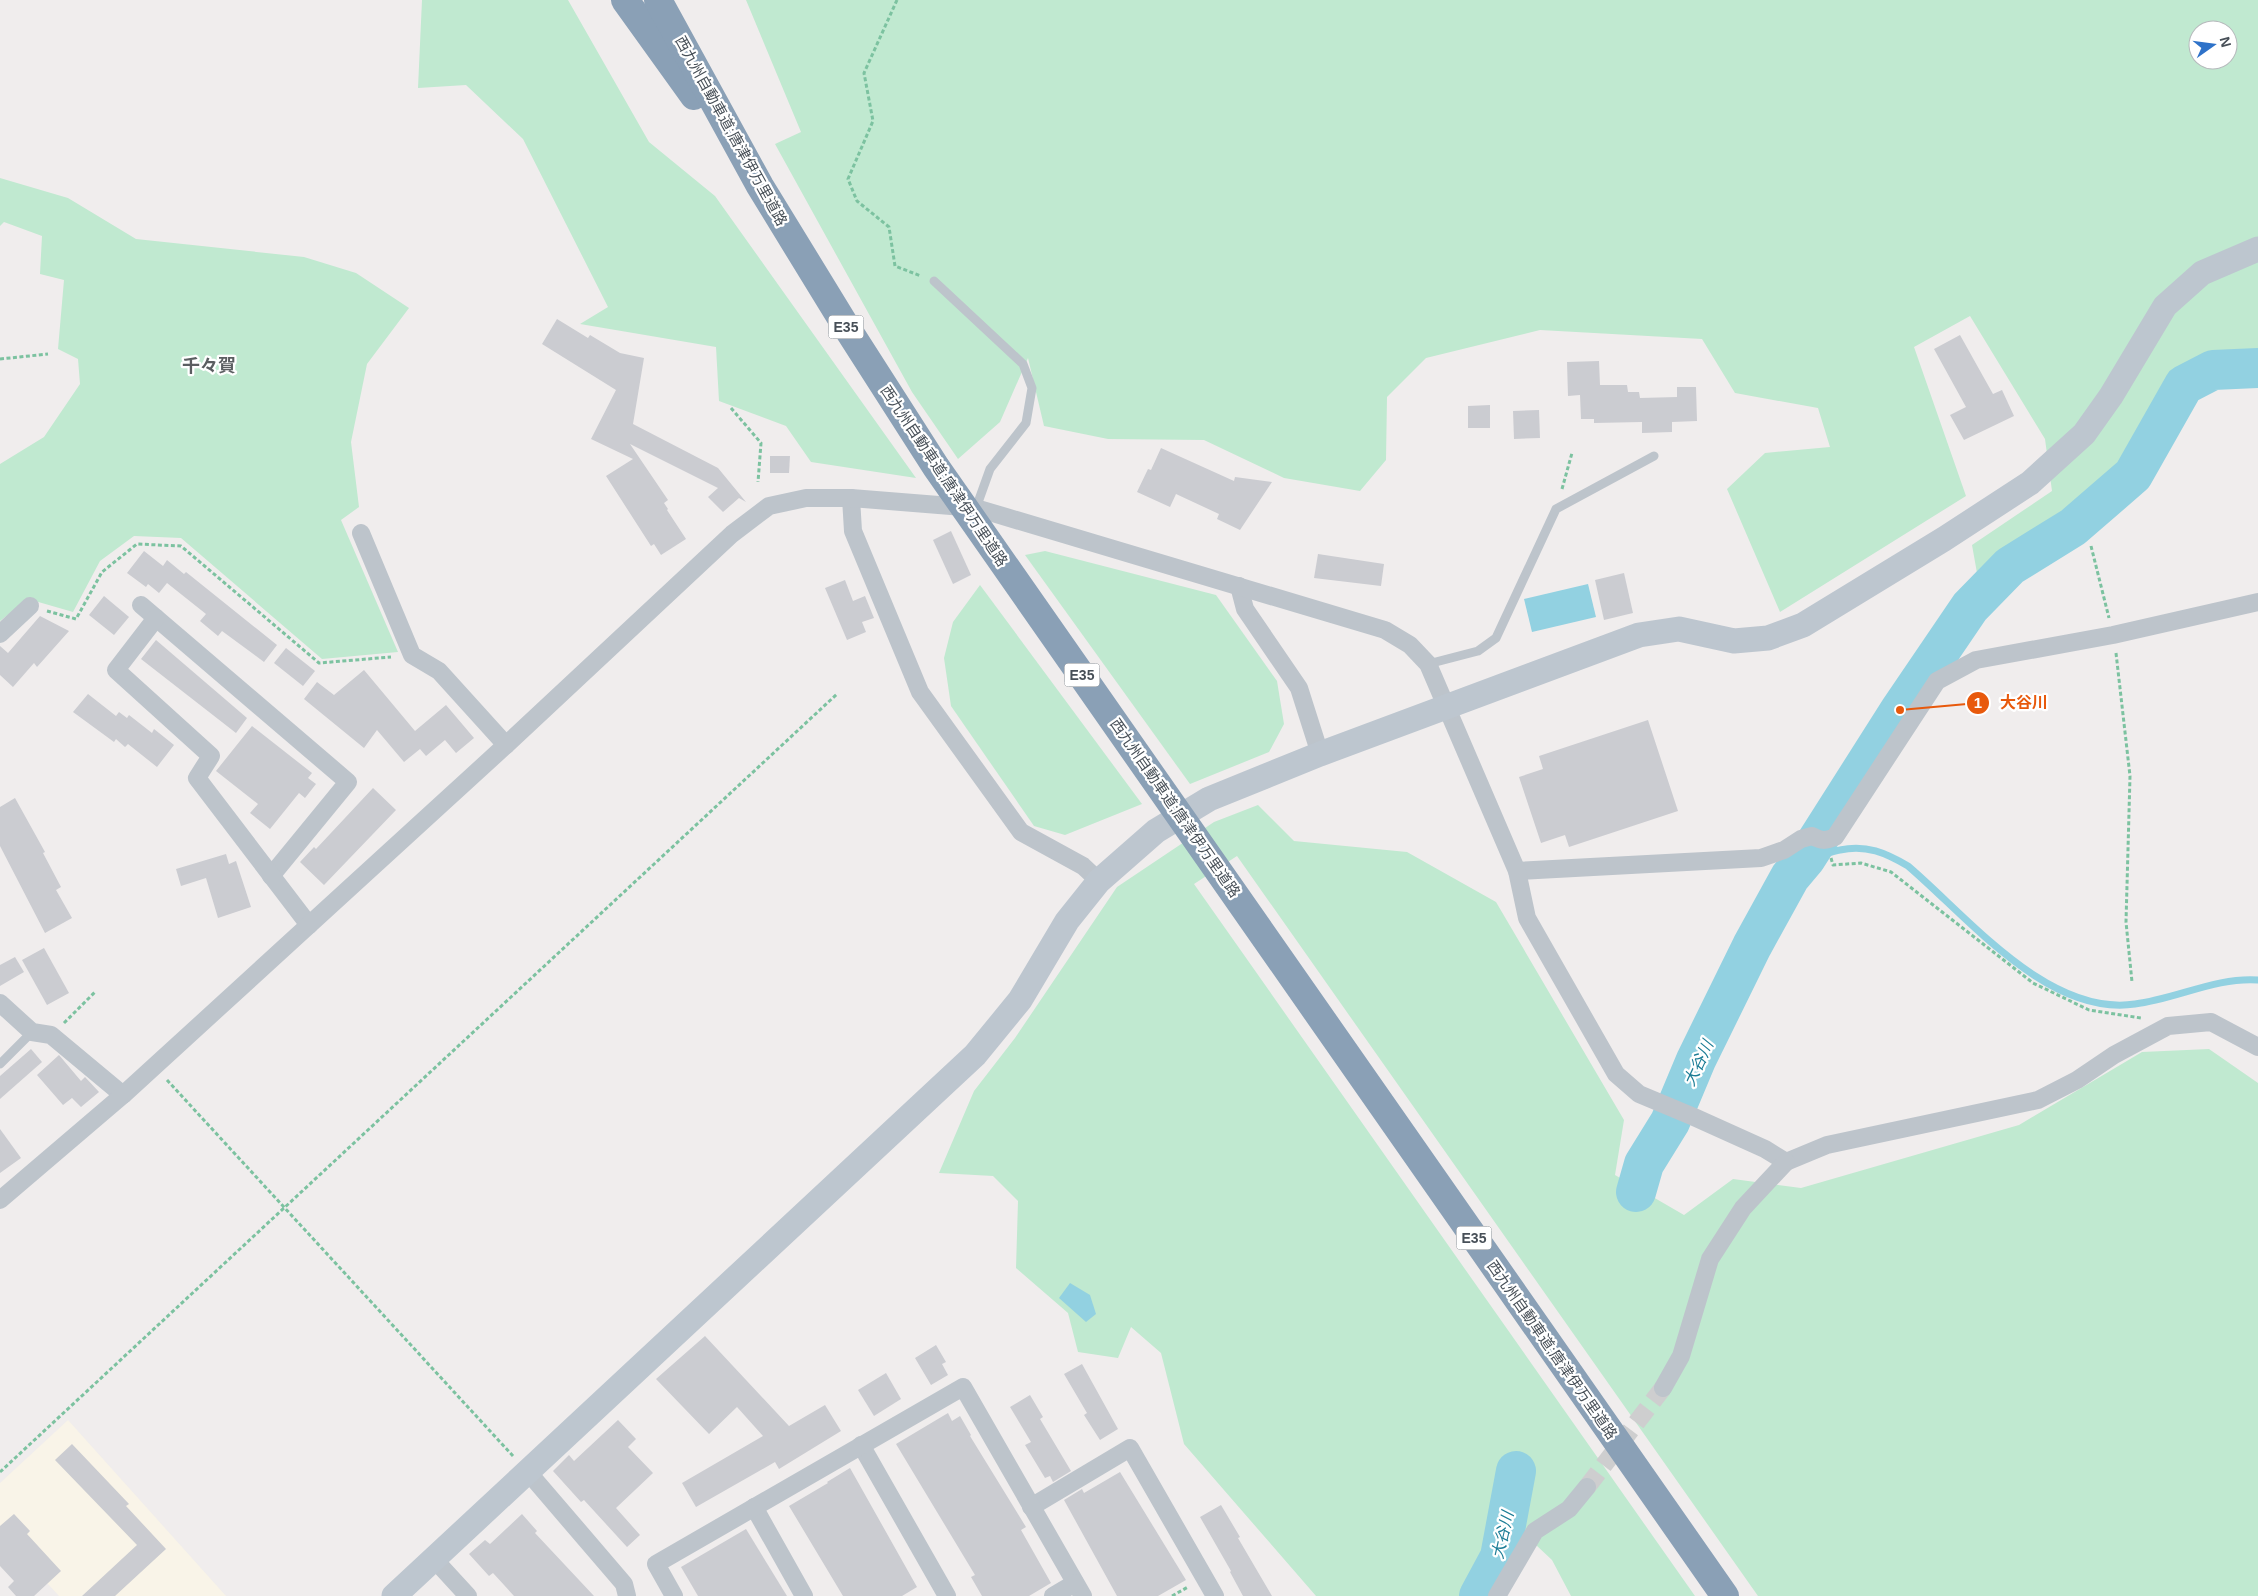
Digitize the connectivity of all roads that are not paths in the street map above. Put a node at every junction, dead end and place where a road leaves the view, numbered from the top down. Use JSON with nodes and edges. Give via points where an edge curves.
{"nodes":[{"id":1,"x":625,"y":0,"type":"edge"},
{"id":2,"x":658,"y":0,"type":"edge"},
{"id":3,"x":760,"y":186,"type":"junction"},
{"id":4,"x":2258,"y":249,"type":"edge"},
{"id":5,"x":934,"y":281,"type":"road end"},
{"id":6,"x":1654,"y":456,"type":"dead end"},
{"id":7,"x":852,"y":498,"type":"junction"},
{"id":8,"x":976,"y":508,"type":"junction"},
{"id":9,"x":361,"y":534,"type":"dead end"},
{"id":10,"x":1239,"y":586,"type":"junction"},
{"id":11,"x":2258,"y":602,"type":"edge"},
{"id":12,"x":141,"y":604,"type":"dead end"},
{"id":13,"x":30,"y":606,"type":"road end"},
{"id":14,"x":156,"y":618,"type":"junction"},
{"id":15,"x":0,"y":634,"type":"edge"},
{"id":16,"x":1428,"y":664,"type":"junction"},
{"id":17,"x":1446,"y":707,"type":"junction"},
{"id":18,"x":506,"y":745,"type":"junction"},
{"id":19,"x":1320,"y":754,"type":"junction"},
{"id":20,"x":1517,"y":871,"type":"junction"},
{"id":21,"x":271,"y":876,"type":"junction"},
{"id":22,"x":1099,"y":881,"type":"junction"},
{"id":23,"x":309,"y":925,"type":"junction"},
{"id":24,"x":0,"y":1003,"type":"edge"},
{"id":25,"x":32,"y":1032,"type":"junction"},
{"id":26,"x":2258,"y":1047,"type":"edge"},
{"id":27,"x":0,"y":1064,"type":"edge"},
{"id":28,"x":123,"y":1095,"type":"junction"},
{"id":29,"x":1786,"y":1162,"type":"junction"},
{"id":30,"x":0,"y":1200,"type":"edge"},
{"id":31,"x":1663,"y":1388,"type":"tunnel mouth"},
{"id":32,"x":861,"y":1445,"type":"junction"},
{"id":33,"x":528,"y":1472,"type":"junction"},
{"id":34,"x":1587,"y":1486,"type":"tunnel mouth"},
{"id":35,"x":754,"y":1507,"type":"junction"},
{"id":36,"x":1031,"y":1507,"type":"junction"},
{"id":37,"x":434,"y":1559,"type":"junction"},
{"id":38,"x":1079,"y":1590,"type":"edge"},
{"id":39,"x":394,"y":1596,"type":"edge"},
{"id":40,"x":468,"y":1596,"type":"edge"},
{"id":41,"x":627,"y":1596,"type":"edge"},
{"id":42,"x":674,"y":1596,"type":"edge"},
{"id":43,"x":804,"y":1596,"type":"edge"},
{"id":44,"x":947,"y":1596,"type":"edge"},
{"id":45,"x":1053,"y":1596,"type":"edge"},
{"id":46,"x":1215,"y":1596,"type":"edge"},
{"id":47,"x":1497,"y":1596,"type":"edge"},
{"id":48,"x":1725,"y":1596,"type":"edge"}],
"edges":[{"from":1,"to":3,"type":"highway"},
{"from":2,"to":3,"type":"highway","name":"西九州自動車道;唐津伊万里道路","number":"E35"},
{"from":3,"to":48,"type":"highway","name":"西九州自動車道;唐津伊万里道路","number":"E35","via":[[936,467]]},
{"from":4,"to":17,"type":"street","via":[[2202,273],[2165,306],[2112,396],[2084,434],[2030,483],[1803,625],[1768,638],[1734,641],[1679,629],[1639,635]]},
{"from":5,"to":8,"type":"lane","via":[[1023,364],[1032,388],[1026,423],[990,469]]},
{"from":6,"to":16,"type":"lane","via":[[1556,509],[1496,638],[1478,651]]},
{"from":7,"to":8,"type":"street"},
{"from":7,"to":18,"type":"street","via":[[806,498],[769,506],[732,534]]},
{"from":7,"to":22,"type":"street","via":[[853,530],[920,692],[1021,832],[1083,866]]},
{"from":8,"to":10,"type":"street"},
{"from":9,"to":18,"type":"street","via":[[412,655],[439,671]]},
{"from":10,"to":16,"type":"street","via":[[1385,630],[1410,646]]},
{"from":10,"to":19,"type":"street","via":[[1245,609],[1299,688]]},
{"from":11,"to":20,"type":"street","via":[[2113,635],[1976,660],[1937,681],[1835,837],[1801,839],[1762,858]]},
{"from":12,"to":14,"type":"street"},
{"from":13,"to":15,"type":"street"},
{"from":14,"to":21,"type":"street","via":[[116,670],[211,756],[196,778]]},
{"from":14,"to":21,"type":"street","via":[[348,782]]},
{"from":16,"to":17,"type":"street"},
{"from":17,"to":19,"type":"street"},
{"from":17,"to":20,"type":"street"},
{"from":18,"to":23,"type":"street"},
{"from":19,"to":22,"type":"street","via":[[1209,799],[1156,831]]},
{"from":20,"to":29,"type":"street","via":[[1527,918],[1616,1074],[1639,1094]]},
{"from":21,"to":23,"type":"street"},
{"from":22,"to":33,"type":"street","via":[[1067,921],[1020,1000],[974,1055]]},
{"from":23,"to":28,"type":"street"},
{"from":24,"to":25,"type":"street"},
{"from":25,"to":27,"type":"lane"},
{"from":25,"to":28,"type":"street","via":[[51,1035]]},
{"from":26,"to":29,"type":"street","via":[[2212,1022],[2168,1026],[2038,1100],[1827,1145]]},
{"from":28,"to":30,"type":"street"},
{"from":29,"to":31,"type":"street","via":[[1743,1208],[1710,1259],[1681,1356]]},
{"from":32,"to":35,"type":"street"},
{"from":32,"to":36,"type":"street","via":[[963,1387]]},
{"from":32,"to":44,"type":"street"},
{"from":33,"to":37,"type":"street"},
{"from":33,"to":41,"type":"street","via":[[624,1584]]},
{"from":34,"to":47,"type":"street","via":[[1568,1509],[1535,1531]]},
{"from":35,"to":42,"type":"street","via":[[656,1564]]},
{"from":35,"to":43,"type":"street"},
{"from":36,"to":38,"type":"street"},
{"from":36,"to":46,"type":"street","via":[[1130,1448]]},
{"from":37,"to":39,"type":"street"},
{"from":37,"to":40,"type":"street"},
{"from":38,"to":45,"type":"street"}]}
